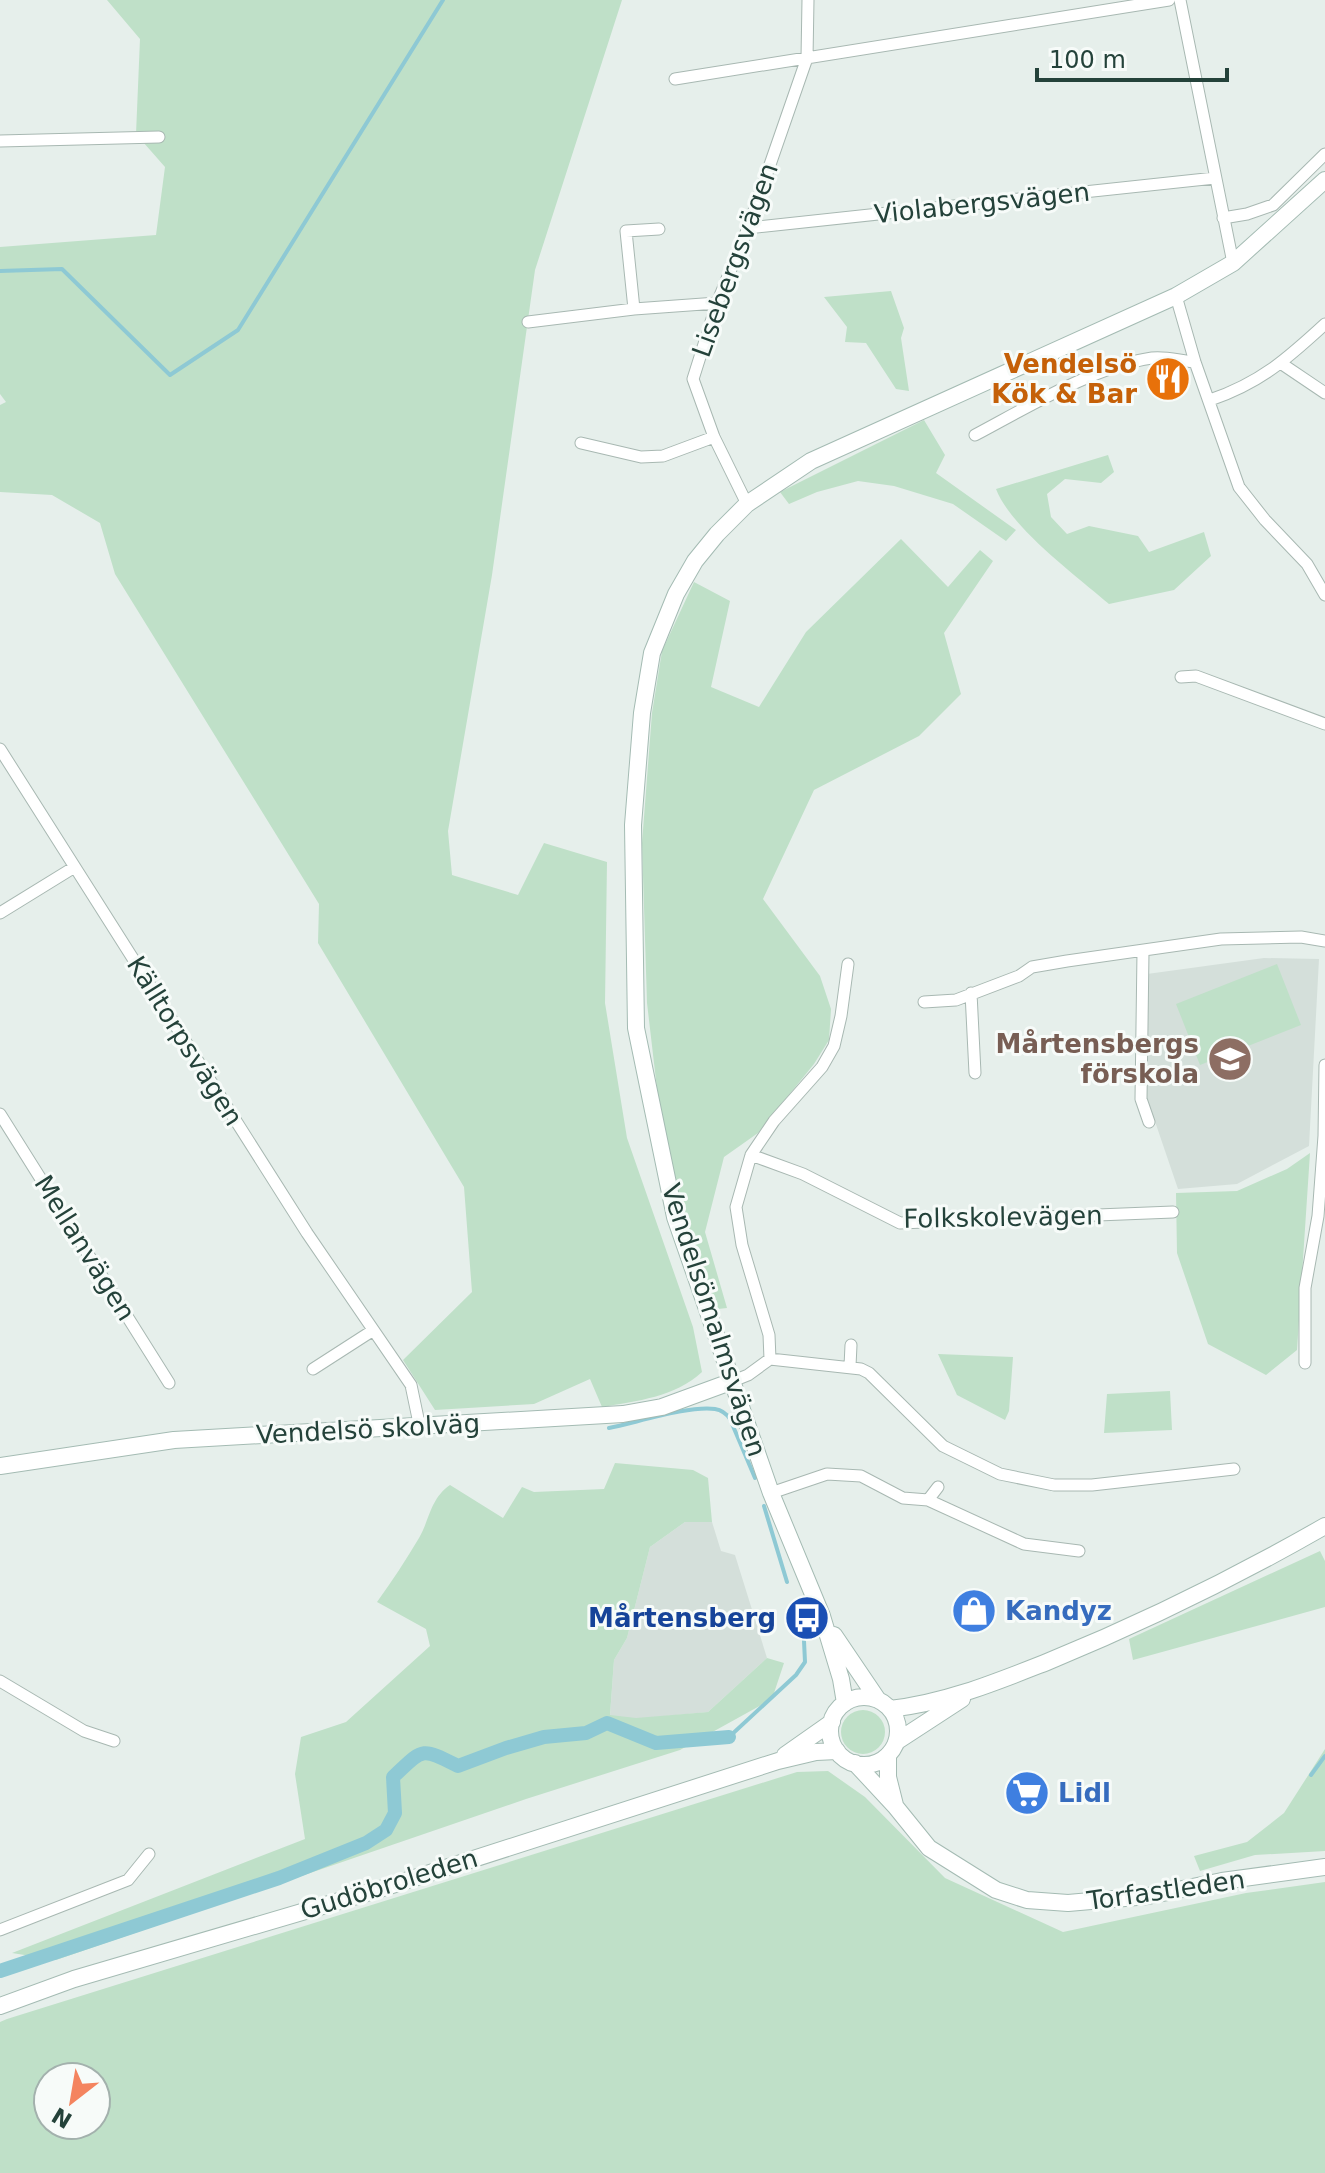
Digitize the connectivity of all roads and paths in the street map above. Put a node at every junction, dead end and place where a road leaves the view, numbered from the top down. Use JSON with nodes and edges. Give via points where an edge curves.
{"nodes":[{"id":1,"x":808,"y":0,"type":"edge"},
{"id":2,"x":1169,"y":0,"type":"edge"},
{"id":3,"x":1180,"y":0,"type":"edge"},
{"id":4,"x":807,"y":58,"type":"junction"},
{"id":5,"x":675,"y":79,"type":"dead end"},
{"id":6,"x":159,"y":137,"type":"dead end"},
{"id":7,"x":0,"y":141,"type":"edge"},
{"id":8,"x":1325,"y":154,"type":"edge"},
{"id":9,"x":1215,"y":178,"type":"junction"},
{"id":10,"x":1325,"y":180,"type":"edge"},
{"id":11,"x":1223,"y":218,"type":"junction"},
{"id":12,"x":748,"y":228,"type":"junction"},
{"id":13,"x":659,"y":229,"type":"dead end"},
{"id":14,"x":1233,"y":263,"type":"junction"},
{"id":15,"x":1176,"y":296,"type":"junction"},
{"id":16,"x":717,"y":303,"type":"junction"},
{"id":17,"x":634,"y":309,"type":"junction"},
{"id":18,"x":528,"y":322,"type":"dead end"},
{"id":19,"x":1325,"y":324,"type":"edge"},
{"id":20,"x":1195,"y":362,"type":"junction"},
{"id":21,"x":1282,"y":364,"type":"junction"},
{"id":22,"x":1325,"y":393,"type":"edge"},
{"id":23,"x":1210,"y":400,"type":"junction"},
{"id":24,"x":975,"y":435,"type":"dead end"},
{"id":25,"x":714,"y":437,"type":"junction"},
{"id":26,"x":581,"y":443,"type":"dead end"},
{"id":27,"x":747,"y":504,"type":"junction"},
{"id":28,"x":1325,"y":595,"type":"edge"},
{"id":29,"x":1181,"y":677,"type":"dead end"},
{"id":30,"x":1325,"y":724,"type":"edge"},
{"id":31,"x":0,"y":749,"type":"edge"},
{"id":32,"x":73,"y":868,"type":"junction"},
{"id":33,"x":0,"y":913,"type":"edge"},
{"id":34,"x":1325,"y":941,"type":"edge"},
{"id":35,"x":1143,"y":952,"type":"junction"},
{"id":36,"x":848,"y":964,"type":"dead end"},
{"id":37,"x":971,"y":993,"type":"junction"},
{"id":38,"x":924,"y":1002,"type":"dead end"},
{"id":39,"x":1325,"y":1065,"type":"edge"},
{"id":40,"x":975,"y":1073,"type":"dead end"},
{"id":41,"x":0,"y":1114,"type":"edge"},
{"id":42,"x":1149,"y":1122,"type":"dead end"},
{"id":43,"x":751,"y":1155,"type":"junction"},
{"id":44,"x":1173,"y":1212,"type":"dead end"},
{"id":45,"x":372,"y":1331,"type":"junction"},
{"id":46,"x":851,"y":1345,"type":"dead end"},
{"id":47,"x":770,"y":1359,"type":"junction"},
{"id":48,"x":1305,"y":1363,"type":"dead end"},
{"id":49,"x":850,"y":1366,"type":"junction"},
{"id":50,"x":313,"y":1369,"type":"dead end"},
{"id":51,"x":733,"y":1381,"type":"junction"},
{"id":52,"x":169,"y":1383,"type":"dead end"},
{"id":53,"x":420,"y":1428,"type":"junction"},
{"id":54,"x":0,"y":1466,"type":"edge"},
{"id":55,"x":1234,"y":1469,"type":"dead end"},
{"id":56,"x":938,"y":1487,"type":"dead end"},
{"id":57,"x":771,"y":1493,"type":"junction"},
{"id":58,"x":928,"y":1500,"type":"junction"},
{"id":59,"x":1325,"y":1526,"type":"edge"},
{"id":60,"x":1079,"y":1551,"type":"dead end"},
{"id":61,"x":822,"y":1616,"type":"junction"},
{"id":62,"x":0,"y":1681,"type":"edge"},
{"id":63,"x":978,"y":1689,"type":"junction"},
{"id":64,"x":845,"y":1703,"type":"junction"},
{"id":65,"x":884,"y":1704,"type":"junction"},
{"id":66,"x":832,"y":1722,"type":"junction"},
{"id":67,"x":114,"y":1741,"type":"dead end"},
{"id":68,"x":892,"y":1749,"type":"junction"},
{"id":69,"x":837,"y":1751,"type":"junction"},
{"id":70,"x":778,"y":1761,"type":"junction"},
{"id":71,"x":855,"y":1763,"type":"junction"},
{"id":72,"x":895,"y":1806,"type":"junction"},
{"id":73,"x":149,"y":1854,"type":"dead end"},
{"id":74,"x":1325,"y":1867,"type":"edge"},
{"id":75,"x":0,"y":1930,"type":"edge"},
{"id":76,"x":0,"y":2006,"type":"edge"}],
"edges":[{"from":1,"to":4,"type":"street","name":"Lisebergsvägen"},
{"from":2,"to":4,"type":"street"},
{"from":3,"to":9,"type":"street"},
{"from":4,"to":5,"type":"street"},
{"from":4,"to":12,"type":"street","name":"Lisebergsvägen"},
{"from":6,"to":7,"type":"street"},
{"from":8,"to":11,"type":"street","via":[[1273,205]]},
{"from":9,"to":11,"type":"street"},
{"from":9,"to":12,"type":"street","name":"Violabergsvägen"},
{"from":10,"to":14,"type":"street","name":"Vendelsömalmsvägen"},
{"from":11,"to":14,"type":"street"},
{"from":12,"to":16,"type":"street","name":"Lisebergsvägen"},
{"from":13,"to":17,"type":"street","via":[[626,231]]},
{"from":14,"to":15,"type":"street","name":"Vendelsömalmsvägen"},
{"from":15,"to":20,"type":"street"},
{"from":15,"to":27,"type":"street","name":"Vendelsömalmsvägen","via":[[811,461]]},
{"from":16,"to":17,"type":"street"},
{"from":16,"to":25,"type":"street","name":"Lisebergsvägen","via":[[693,379]]},
{"from":17,"to":18,"type":"street"},
{"from":19,"to":21,"type":"street"},
{"from":20,"to":23,"type":"street"},
{"from":20,"to":24,"type":"street","via":[[1155,357],[1126,364],[1056,392]]},
{"from":21,"to":22,"type":"street"},
{"from":21,"to":23,"type":"street"},
{"from":23,"to":28,"type":"street","via":[[1239,487],[1307,564]]},
{"from":25,"to":26,"type":"street","via":[[663,456],[641,457]]},
{"from":25,"to":27,"type":"street","name":"Lisebergsvägen"},
{"from":27,"to":51,"type":"street","name":"Vendelsömalmsvägen","via":[[695,561],[652,653],[633,825],[636,1028],[675,1217]]},
{"from":29,"to":30,"type":"street","via":[[1196,676]]},
{"from":31,"to":32,"type":"street","name":"Källtorpsvägen"},
{"from":32,"to":33,"type":"street"},
{"from":32,"to":45,"type":"street","name":"Källtorpsvägen"},
{"from":34,"to":35,"type":"street","via":[[1221,939]]},
{"from":35,"to":37,"type":"street","via":[[1032,967]]},
{"from":35,"to":42,"type":"street","via":[[1141,1099]]},
{"from":36,"to":43,"type":"street","via":[[834,1046]]},
{"from":37,"to":38,"type":"street","via":[[956,1000]]},
{"from":37,"to":40,"type":"street"},
{"from":39,"to":48,"type":"street","via":[[1318,1216],[1305,1288]]},
{"from":41,"to":52,"type":"street","name":"Mellanvägen"},
{"from":43,"to":44,"type":"street","name":"Folkskolevägen","via":[[803,1174],[900,1223]]},
{"from":43,"to":47,"type":"street","via":[[736,1207],[769,1335]]},
{"from":45,"to":50,"type":"street"},
{"from":45,"to":53,"type":"street","name":"Källtorpsvägen","via":[[411,1385]]},
{"from":46,"to":49,"type":"street"},
{"from":47,"to":49,"type":"street"},
{"from":47,"to":51,"type":"street"},
{"from":49,"to":55,"type":"street","via":[[869,1373],[943,1446],[1000,1474],[1054,1485],[1092,1485]]},
{"from":51,"to":53,"type":"street","name":"Vendelsö skolväg","via":[[662,1407],[623,1414]]},
{"from":51,"to":57,"type":"street","name":"Vendelsömalmsvägen"},
{"from":53,"to":54,"type":"street","name":"Vendelsö skolväg","via":[[174,1440]]},
{"from":56,"to":58,"type":"street"},
{"from":57,"to":58,"type":"street","via":[[827,1474],[861,1476],[903,1498]]},
{"from":57,"to":61,"type":"street","name":"Vendelsömalmsvägen"},
{"from":58,"to":60,"type":"street","via":[[1024,1544]]},
{"from":59,"to":63,"type":"street","via":[[1160,1612]]},
{"from":61,"to":64,"type":"street","name":"Vendelsömalmsvägen"},
{"from":61,"to":65,"type":"street","name":"Vendelsömalmsvägen"},
{"from":62,"to":67,"type":"street","via":[[84,1731]]},
{"from":63,"to":65,"type":"street","via":[[919,1705]]},
{"from":63,"to":68,"type":"street"},
{"from":64,"to":65,"type":"street","via":[[866,1697]]},
{"from":64,"to":66,"type":"street"},
{"from":65,"to":68,"type":"street","via":[[898,1730]]},
{"from":66,"to":69,"type":"street"},
{"from":66,"to":70,"type":"street","name":"Gudöbroleden"},
{"from":68,"to":71,"type":"street","via":[[866,1765]]},
{"from":68,"to":72,"type":"street","name":"Torfastleden","via":[[888,1777]]},
{"from":69,"to":70,"type":"street","name":"Gudöbroleden"},
{"from":69,"to":71,"type":"street"},
{"from":70,"to":76,"type":"street","name":"Gudöbroleden"},
{"from":71,"to":72,"type":"street","name":"Torfastleden"},
{"from":72,"to":74,"type":"street","name":"Torfastleden","via":[[929,1848],[996,1890],[1027,1900],[1068,1903],[1148,1896]]},
{"from":73,"to":75,"type":"street","via":[[128,1880]]}]}
